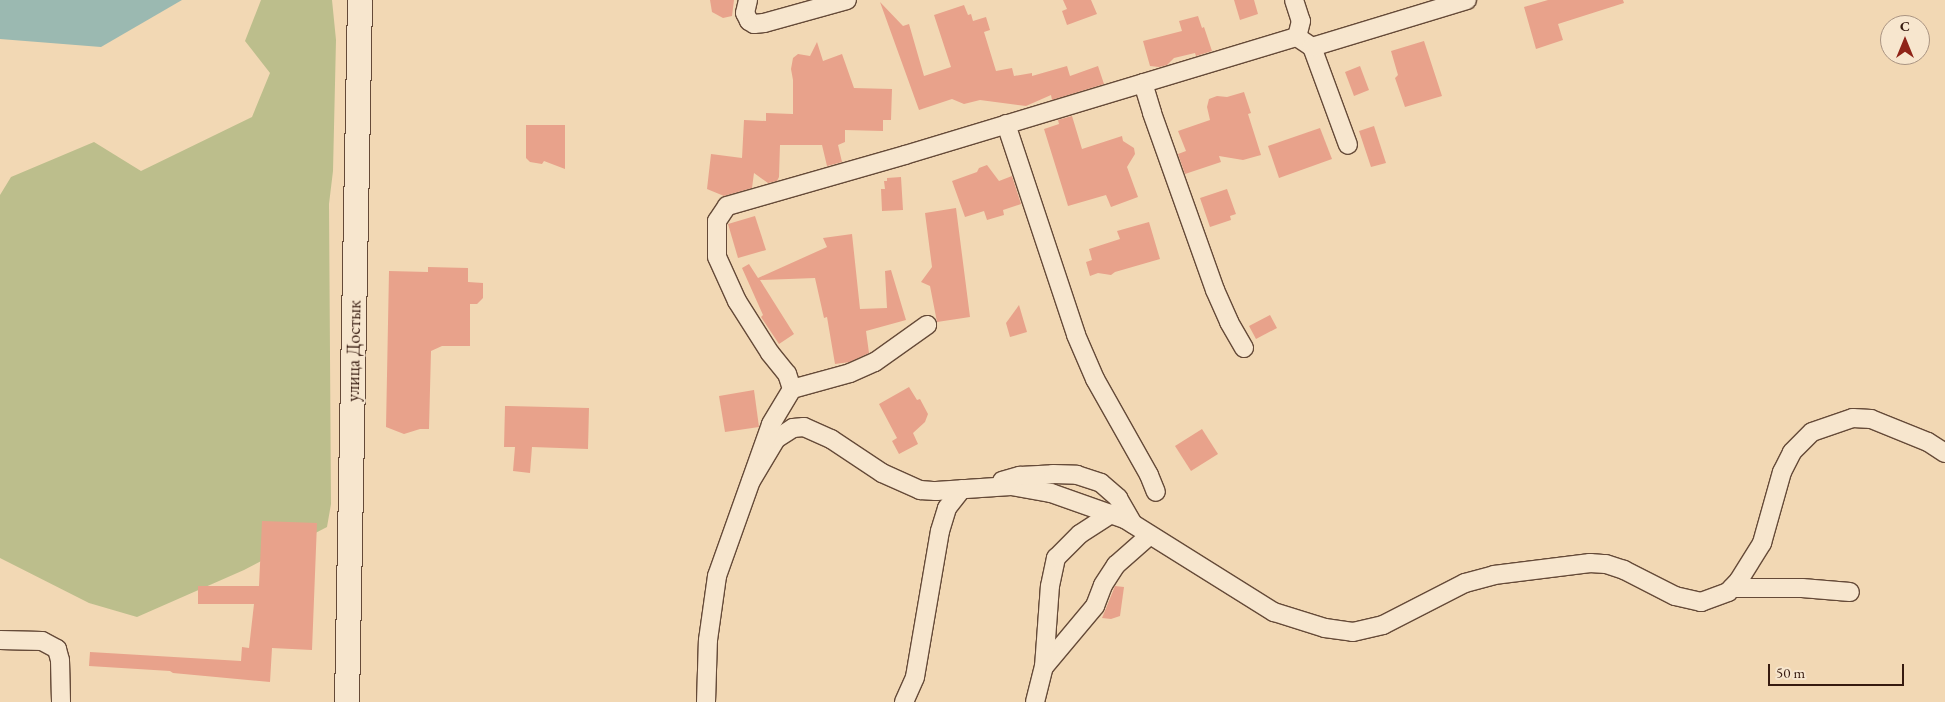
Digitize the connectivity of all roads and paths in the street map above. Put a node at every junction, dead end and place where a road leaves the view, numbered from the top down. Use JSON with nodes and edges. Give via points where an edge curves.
{"nodes":[{"id":1,"x":360,"y":0,"type":"edge"},
{"id":2,"x":748,"y":0,"type":"edge"},
{"id":3,"x":847,"y":0,"type":"edge"},
{"id":4,"x":1294,"y":0,"type":"edge"},
{"id":5,"x":1468,"y":0,"type":"edge"},
{"id":6,"x":1297,"y":36,"type":"junction"},
{"id":7,"x":1312,"y":47,"type":"junction"},
{"id":8,"x":1144,"y":83,"type":"junction"},
{"id":9,"x":1006,"y":124,"type":"junction"},
{"id":10,"x":1348,"y":145,"type":"dead end"},
{"id":11,"x":927,"y":325,"type":"dead end"},
{"id":12,"x":1244,"y":348,"type":"dead end"},
{"id":13,"x":792,"y":389,"type":"junction"},
{"id":14,"x":780,"y":411,"type":"junction"},
{"id":15,"x":784,"y":433,"type":"junction"},
{"id":16,"x":1945,"y":453,"type":"edge"},
{"id":17,"x":751,"y":481,"type":"junction"},
{"id":18,"x":982,"y":487,"type":"junction"},
{"id":19,"x":962,"y":489,"type":"junction"},
{"id":20,"x":1156,"y":492,"type":"dead end"},
{"id":21,"x":1110,"y":514,"type":"junction"},
{"id":22,"x":1132,"y":524,"type":"junction"},
{"id":23,"x":1150,"y":535,"type":"junction"},
{"id":24,"x":1732,"y":588,"type":"junction"},
{"id":25,"x":1850,"y":592,"type":"dead end"},
{"id":26,"x":0,"y":640,"type":"edge"},
{"id":27,"x":1044,"y":667,"type":"junction"},
{"id":28,"x":61,"y":702,"type":"edge"},
{"id":29,"x":347,"y":702,"type":"edge"},
{"id":30,"x":706,"y":702,"type":"edge"},
{"id":31,"x":904,"y":702,"type":"edge"},
{"id":32,"x":1035,"y":702,"type":"edge"}],
"edges":[{"from":1,"to":29,"type":"main road","name":"улица Достык"},
{"from":2,"to":3,"type":"street","via":[[745,13],[754,24]]},
{"from":4,"to":6,"type":"street","via":[[1301,21]]},
{"from":5,"to":7,"type":"street"},
{"from":6,"to":7,"type":"street"},
{"from":6,"to":8,"type":"street"},
{"from":7,"to":10,"type":"street"},
{"from":8,"to":9,"type":"street"},
{"from":8,"to":12,"type":"street","via":[[1215,290]]},
{"from":9,"to":13,"type":"street","via":[[727,206],[721,213],[717,221],[717,257],[737,301],[787,374]]},
{"from":9,"to":20,"type":"street","via":[[1076,335],[1095,379],[1150,475]]},
{"from":11,"to":13,"type":"street","via":[[876,362],[850,373]]},
{"from":13,"to":14,"type":"street"},
{"from":14,"to":15,"type":"street","via":[[780,425]]},
{"from":14,"to":17,"type":"street","via":[[771,424]]},
{"from":15,"to":17,"type":"street","via":[[770,446]]},
{"from":15,"to":19,"type":"street","via":[[793,428],[814,430],[882,473],[920,490]]},
{"from":16,"to":24,"type":"street","via":[[1928,442],[1871,419],[1853,418],[1812,432],[1792,452],[1782,472],[1762,543]]},
{"from":17,"to":30,"type":"street","via":[[717,576],[708,640]]},
{"from":18,"to":19,"type":"street"},
{"from":18,"to":21,"type":"street","via":[[1011,486],[1051,493]]},
{"from":18,"to":22,"type":"street","via":[[1020,476],[1077,475],[1100,482],[1118,498]]},
{"from":19,"to":31,"type":"street","via":[[947,508],[940,531],[915,676]]},
{"from":21,"to":22,"type":"street"},
{"from":21,"to":27,"type":"street","via":[[1080,534],[1056,558],[1050,586]]},
{"from":22,"to":23,"type":"street"},
{"from":23,"to":24,"type":"street","via":[[1274,612],[1325,628],[1353,632],[1383,625],[1465,584],[1494,575],[1590,563],[1615,567],[1675,596],[1701,602]]},
{"from":23,"to":27,"type":"street","via":[[1116,565],[1102,585],[1095,606]]},
{"from":24,"to":25,"type":"street"},
{"from":26,"to":28,"type":"street","via":[[42,641],[57,649]]},
{"from":27,"to":32,"type":"street"}]}
